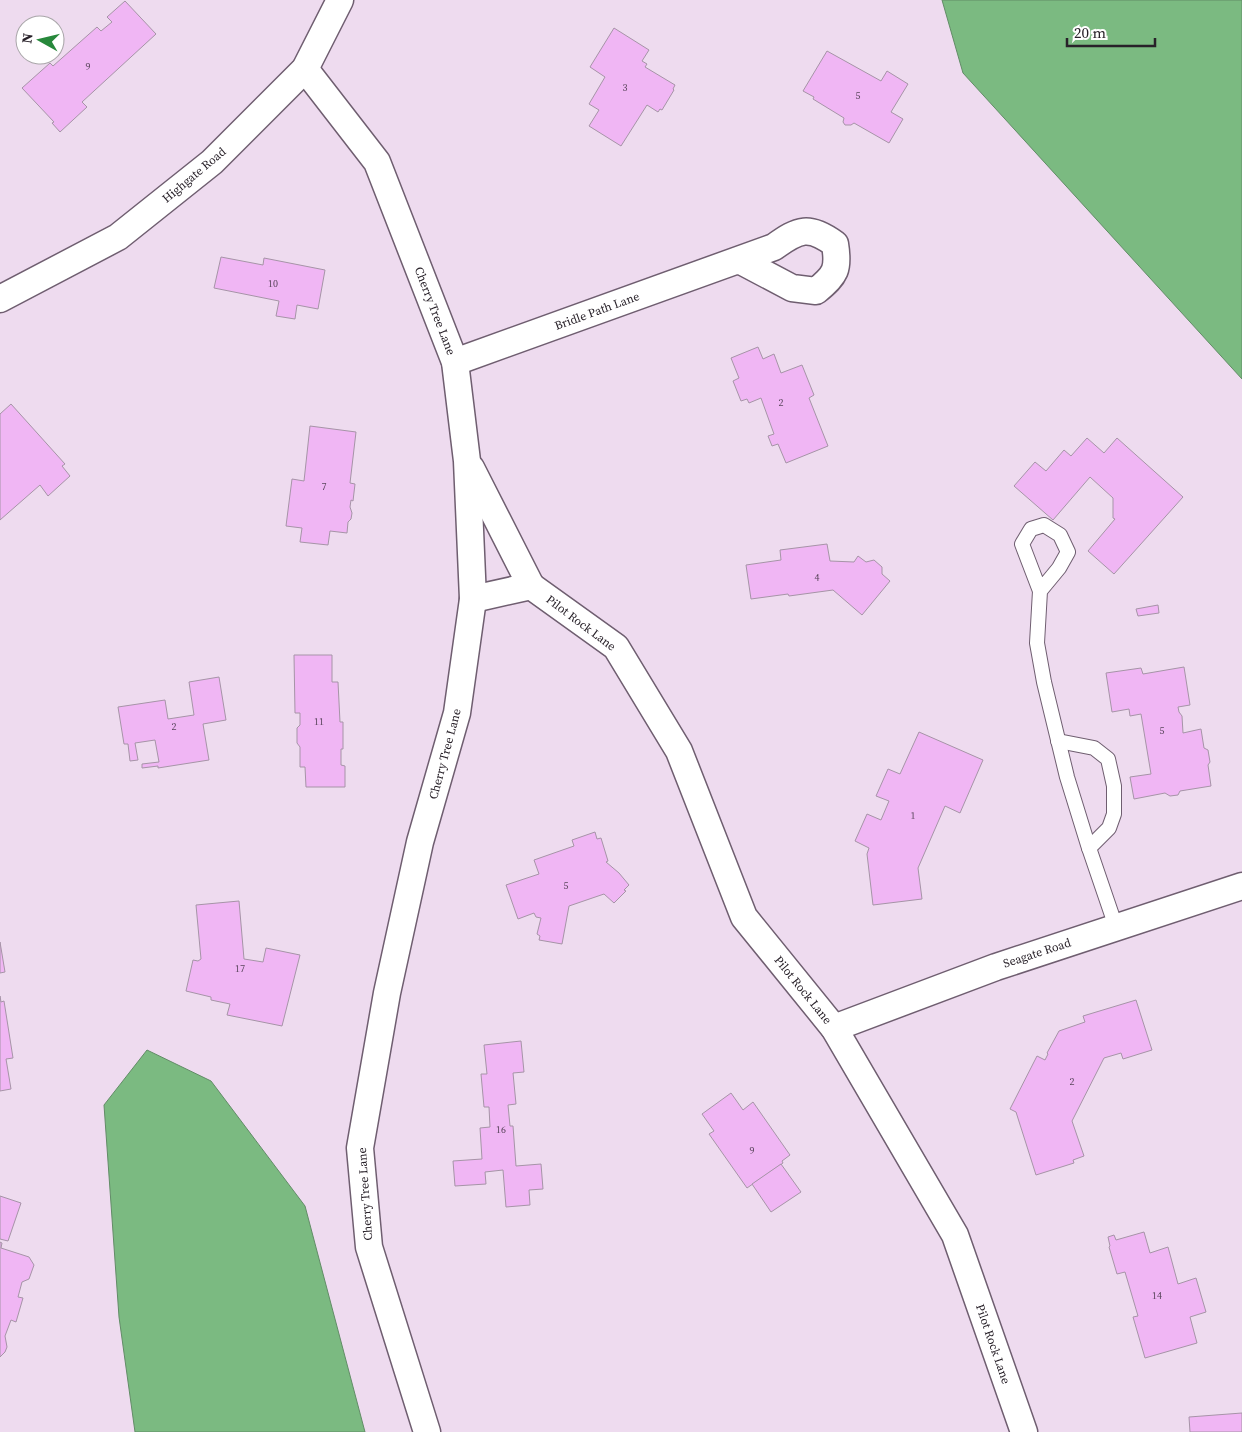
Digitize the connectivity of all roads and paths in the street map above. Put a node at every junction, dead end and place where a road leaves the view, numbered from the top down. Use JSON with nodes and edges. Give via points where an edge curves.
{"nodes":[{"id":1,"x":340,"y":0,"type":"edge"},
{"id":2,"x":305,"y":69,"type":"junction"},
{"id":3,"x":739,"y":260,"type":"dead end"},
{"id":4,"x":0,"y":299,"type":"edge"},
{"id":5,"x":455,"y":362,"type":"junction"},
{"id":6,"x":467,"y":461,"type":"junction"},
{"id":7,"x":531,"y":586,"type":"junction"},
{"id":8,"x":1040,"y":591,"type":"dead end"},
{"id":9,"x":473,"y":599,"type":"junction"},
{"id":10,"x":1058,"y":741,"type":"junction"},
{"id":11,"x":1089,"y":848,"type":"junction"},
{"id":12,"x":1242,"y":886,"type":"edge"},
{"id":13,"x":1116,"y":927,"type":"junction"},
{"id":14,"x":834,"y":1028,"type":"junction"},
{"id":15,"x":427,"y":1432,"type":"edge"},
{"id":16,"x":1024,"y":1432,"type":"edge"}],
"edges":[{"from":1,"to":2,"type":"street","name":"Highgate Road"},
{"from":2,"to":4,"type":"street","name":"Highgate Road","via":[[212,162],[118,237]]},
{"from":2,"to":5,"type":"street","name":"Cherry Tree Lane","via":[[377,162]]},
{"from":3,"to":5,"type":"street","name":"Bridle Path Lane"},
{"from":5,"to":6,"type":"street","name":"Cherry Tree Lane"},
{"from":6,"to":7,"type":"street","name":"Pilot Rock Lane"},
{"from":6,"to":9,"type":"street","name":"Cherry Tree Lane"},
{"from":7,"to":9,"type":"street"},
{"from":7,"to":14,"type":"street","name":"Pilot Rock Lane","via":[[616,647],[679,751],[744,917]]},
{"from":8,"to":10,"type":"lane","via":[[1037,643]]},
{"from":9,"to":15,"type":"street","name":"Cherry Tree Lane","via":[[457,713],[420,842],[387,992],[360,1148],[369,1247]]},
{"from":10,"to":11,"type":"lane"},
{"from":10,"to":11,"type":"lane","via":[[1094,748],[1108,759],[1114,786],[1114,814],[1109,828]]},
{"from":11,"to":13,"type":"lane"},
{"from":12,"to":13,"type":"street","name":"Seagate Road"},
{"from":13,"to":14,"type":"street","name":"Seagate Road","via":[[996,967]]},
{"from":14,"to":16,"type":"street","name":"Pilot Rock Lane","via":[[955,1235]]}]}
